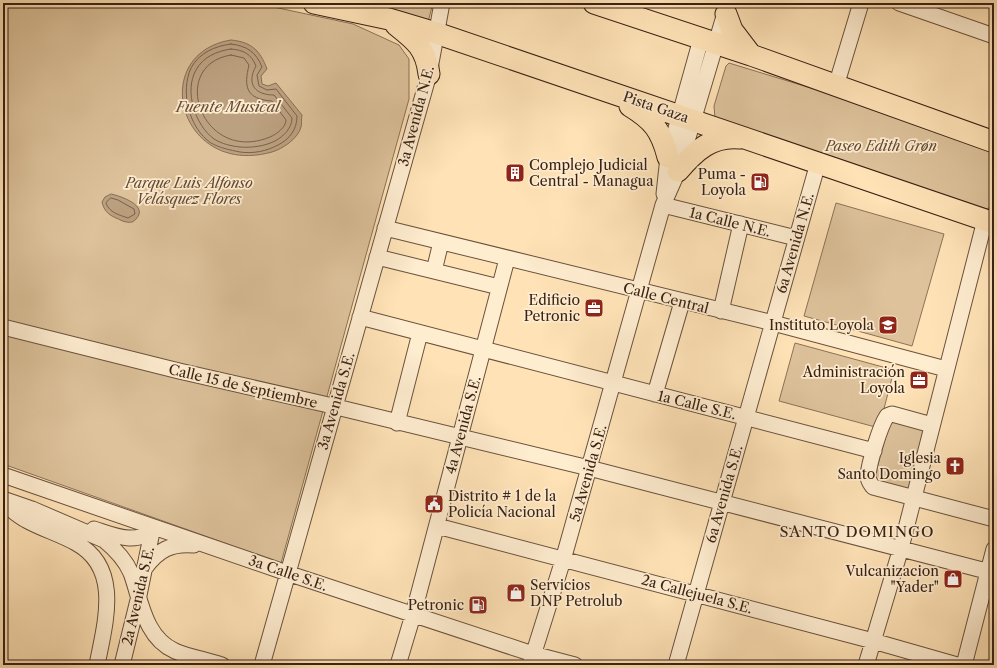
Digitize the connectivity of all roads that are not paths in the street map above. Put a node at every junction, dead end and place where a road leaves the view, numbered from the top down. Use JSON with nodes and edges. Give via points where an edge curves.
{"nodes":[{"id":1,"x":314,"y":3,"type":"edge"},
{"id":2,"x":442,"y":3,"type":"edge"},
{"id":3,"x":594,"y":3,"type":"edge"},
{"id":4,"x":861,"y":3,"type":"edge"},
{"id":5,"x":899,"y":3,"type":"edge"},
{"id":6,"x":727,"y":8,"type":"edge"},
{"id":7,"x":389,"y":20,"type":"junction"},
{"id":8,"x":436,"y":33,"type":"junction"},
{"id":9,"x":994,"y":36,"type":"edge"},
{"id":10,"x":709,"y":42,"type":"junction"},
{"id":11,"x":751,"y":55,"type":"junction"},
{"id":12,"x":429,"y":74,"type":"junction"},
{"id":13,"x":836,"y":86,"type":"junction"},
{"id":14,"x":596,"y":87,"type":"junction"},
{"id":15,"x":687,"y":118,"type":"junction"},
{"id":16,"x":747,"y":138,"type":"junction"},
{"id":17,"x":994,"y":142,"type":"edge"},
{"id":18,"x":818,"y":163,"type":"junction"},
{"id":19,"x":673,"y":164,"type":"junction"},
{"id":20,"x":663,"y":205,"type":"junction"},
{"id":21,"x":991,"y":220,"type":"edge"},
{"id":22,"x":741,"y":224,"type":"junction"},
{"id":23,"x":385,"y":228,"type":"junction"},
{"id":24,"x":796,"y":238,"type":"junction"},
{"id":25,"x":441,"y":242,"type":"junction"},
{"id":26,"x":377,"y":257,"type":"junction"},
{"id":27,"x":507,"y":259,"type":"junction"},
{"id":28,"x":434,"y":271,"type":"junction"},
{"id":29,"x":499,"y":287,"type":"junction"},
{"id":30,"x":640,"y":291,"type":"junction"},
{"id":31,"x":682,"y":302,"type":"junction"},
{"id":32,"x":721,"y":311,"type":"junction"},
{"id":33,"x":360,"y":318,"type":"junction"},
{"id":34,"x":773,"y":323,"type":"junction"},
{"id":35,"x":3,"y":327,"type":"edge"},
{"id":36,"x":420,"y":333,"type":"junction"},
{"id":37,"x":483,"y":349,"type":"junction"},
{"id":38,"x":946,"y":369,"type":"junction"},
{"id":39,"x":613,"y":383,"type":"junction"},
{"id":40,"x":655,"y":394,"type":"junction"},
{"id":41,"x":335,"y":408,"type":"junction"},
{"id":42,"x":746,"y":417,"type":"junction"},
{"id":43,"x":397,"y":423,"type":"junction"},
{"id":44,"x":932,"y":425,"type":"junction"},
{"id":45,"x":460,"y":438,"type":"junction"},
{"id":46,"x":874,"y":451,"type":"junction"},
{"id":47,"x":589,"y":468,"type":"junction"},
{"id":48,"x":3,"y":475,"type":"edge"},
{"id":49,"x":914,"y":498,"type":"junction"},
{"id":50,"x":3,"y":499,"type":"edge"},
{"id":51,"x":3,"y":503,"type":"edge"},
{"id":52,"x":722,"y":503,"type":"junction"},
{"id":53,"x":32,"y":509,"type":"junction"},
{"id":54,"x":994,"y":519,"type":"edge"},
{"id":55,"x":437,"y":526,"type":"junction"},
{"id":56,"x":153,"y":527,"type":"junction"},
{"id":57,"x":209,"y":546,"type":"junction"},
{"id":58,"x":901,"y":548,"type":"junction"},
{"id":59,"x":994,"y":549,"type":"edge"},
{"id":60,"x":563,"y":560,"type":"junction"},
{"id":61,"x":145,"y":568,"type":"junction"},
{"id":62,"x":991,"y":572,"type":"edge"},
{"id":63,"x":287,"y":573,"type":"junction"},
{"id":64,"x":696,"y":594,"type":"junction"},
{"id":65,"x":138,"y":600,"type":"junction"},
{"id":66,"x":413,"y":615,"type":"junction"},
{"id":67,"x":873,"y":641,"type":"junction"},
{"id":68,"x":532,"y":659,"type":"edge"},
{"id":69,"x":97,"y":665,"type":"edge"},
{"id":70,"x":122,"y":665,"type":"edge"},
{"id":71,"x":222,"y":665,"type":"edge"},
{"id":72,"x":262,"y":665,"type":"edge"},
{"id":73,"x":398,"y":665,"type":"edge"},
{"id":74,"x":575,"y":665,"type":"edge"},
{"id":75,"x":676,"y":665,"type":"edge"},
{"id":76,"x":866,"y":665,"type":"edge"},
{"id":77,"x":957,"y":665,"type":"edge"},
{"id":78,"x":964,"y":665,"type":"edge"}],
"edges":[{"from":1,"to":7,"type":"highway","name":"Pista Gaza"},
{"from":2,"to":8,"type":"street","name":"3a Avenida N.E."},
{"from":3,"to":10,"type":"highway"},
{"from":4,"to":13,"type":"street"},
{"from":5,"to":9,"type":"street"},
{"from":6,"to":10,"type":"street","name":"5a Avenida S.E."},
{"from":6,"to":11,"type":"highway","via":[[732,30]]},
{"from":7,"to":8,"type":"highway","name":"Pista Gaza"},
{"from":7,"to":12,"type":"highway","via":[[422,49],[428,62]]},
{"from":8,"to":12,"type":"street","name":"3a Avenida N.E."},
{"from":8,"to":14,"type":"highway","name":"Pista Gaza"},
{"from":10,"to":11,"type":"highway"},
{"from":10,"to":15,"type":"street","name":"5a Avenida S.E."},
{"from":11,"to":13,"type":"highway"},
{"from":12,"to":23,"type":"street","name":"3a Avenida N.E."},
{"from":13,"to":17,"type":"highway"},
{"from":14,"to":15,"type":"highway","name":"Pista Gaza"},
{"from":14,"to":19,"type":"highway","via":[[652,121]]},
{"from":15,"to":16,"type":"highway","name":"Pista Gaza"},
{"from":15,"to":19,"type":"street","name":"5a Avenida S.E."},
{"from":16,"to":18,"type":"highway","name":"Pista Gaza"},
{"from":16,"to":19,"type":"highway","via":[[723,138],[708,143]]},
{"from":18,"to":21,"type":"highway","name":"Pista Gaza"},
{"from":18,"to":24,"type":"street","name":"6a Avenida N.E."},
{"from":19,"to":20,"type":"street","name":"5a Avenida S.E."},
{"from":20,"to":22,"type":"street","name":"1a Calle N.E."},
{"from":20,"to":30,"type":"street","name":"5a Avenida S.E."},
{"from":21,"to":38,"type":"street"},
{"from":22,"to":24,"type":"street","name":"1a Calle N.E."},
{"from":22,"to":32,"type":"street"},
{"from":23,"to":25,"type":"street","name":"Calle Central"},
{"from":23,"to":26,"type":"street","name":"3a Avenida S.E."},
{"from":24,"to":34,"type":"street","name":"6a Avenida N.E."},
{"from":25,"to":27,"type":"street","name":"Calle Central"},
{"from":25,"to":28,"type":"street"},
{"from":26,"to":28,"type":"street"},
{"from":26,"to":33,"type":"street","name":"3a Avenida S.E."},
{"from":27,"to":29,"type":"street","name":"4a Avenida S.E."},
{"from":27,"to":30,"type":"street","name":"Calle Central"},
{"from":28,"to":29,"type":"street"},
{"from":29,"to":37,"type":"street","name":"4a Avenida S.E."},
{"from":30,"to":31,"type":"street","name":"Calle Central"},
{"from":30,"to":39,"type":"street","name":"5a Avenida S.E."},
{"from":31,"to":32,"type":"street","name":"Calle Central"},
{"from":31,"to":40,"type":"street"},
{"from":32,"to":34,"type":"street","name":"Calle Central"},
{"from":33,"to":36,"type":"street","name":"1a Calle S.E."},
{"from":33,"to":41,"type":"street","name":"3a Avenida S.E."},
{"from":34,"to":38,"type":"street","name":"Calle Central"},
{"from":34,"to":42,"type":"street","name":"6a Avenida S.E."},
{"from":35,"to":41,"type":"street","name":"Calle 15 de Septiembre","via":[[179,372]]},
{"from":36,"to":37,"type":"street","name":"1a Calle S.E."},
{"from":36,"to":43,"type":"street"},
{"from":37,"to":39,"type":"street","name":"1a Calle S.E."},
{"from":37,"to":45,"type":"street","name":"4a Avenida S.E."},
{"from":38,"to":44,"type":"street"},
{"from":39,"to":40,"type":"street","name":"1a Calle S.E."},
{"from":39,"to":47,"type":"street","name":"5a Avenida S.E."},
{"from":40,"to":42,"type":"street","name":"1a Calle S.E."},
{"from":41,"to":43,"type":"street","name":"Calle 15 de Septiembre"},
{"from":41,"to":63,"type":"street","name":"3a Avenida S.E."},
{"from":42,"to":46,"type":"street","name":"1a Calle S.E."},
{"from":42,"to":52,"type":"street","name":"6a Avenida S.E."},
{"from":43,"to":45,"type":"street","name":"Calle 15 de Septiembre"},
{"from":44,"to":46,"type":"street","via":[[892,414],[887,416]]},
{"from":44,"to":49,"type":"street"},
{"from":45,"to":47,"type":"street","name":"Calle 15 de Septiembre"},
{"from":45,"to":55,"type":"street","name":"4a Avenida S.E."},
{"from":46,"to":49,"type":"street","via":[[868,475],[873,487]]},
{"from":47,"to":52,"type":"street","name":"Calle 15 de Septiembre"},
{"from":47,"to":60,"type":"street","name":"5a Avenida S.E."},
{"from":48,"to":56,"type":"street","name":"3a Calle S.E."},
{"from":49,"to":54,"type":"street"},
{"from":49,"to":58,"type":"street"},
{"from":50,"to":53,"type":"street"},
{"from":51,"to":69,"type":"street","via":[[25,520],[85,548],[100,566],[108,597]]},
{"from":52,"to":58,"type":"street","name":"Calle 15 de Septiembre"},
{"from":52,"to":64,"type":"street","name":"6a Avenida S.E."},
{"from":53,"to":56,"type":"street","via":[[125,538],[142,537]]},
{"from":53,"to":65,"type":"street","via":[[93,534],[114,548],[131,573]]},
{"from":55,"to":60,"type":"street","name":"2a Callejuela S.E."},
{"from":55,"to":66,"type":"street","name":"4a Avenida S.E."},
{"from":56,"to":57,"type":"street","name":"3a Calle S.E."},
{"from":56,"to":61,"type":"street","name":"2a Avenida S.E."},
{"from":57,"to":61,"type":"street","via":[[182,544],[168,547],[157,554]]},
{"from":57,"to":63,"type":"street","name":"3a Calle S.E."},
{"from":58,"to":62,"type":"street","name":"Calle 15 de Septiembre"},
{"from":58,"to":67,"type":"street"},
{"from":59,"to":62,"type":"street"},
{"from":60,"to":64,"type":"street","name":"2a Callejuela S.E."},
{"from":60,"to":68,"type":"street","name":"5a Avenida S.E."},
{"from":61,"to":65,"type":"street","name":"2a Avenida S.E."},
{"from":62,"to":78,"type":"street"},
{"from":63,"to":66,"type":"street","name":"3a Calle S.E."},
{"from":63,"to":72,"type":"street"},
{"from":64,"to":67,"type":"street","name":"2a Callejuela S.E."},
{"from":64,"to":75,"type":"street","name":"6a Avenida S.E."},
{"from":65,"to":70,"type":"street","name":"2a Avenida S.E."},
{"from":65,"to":71,"type":"street","via":[[154,633],[171,649]]},
{"from":66,"to":68,"type":"street","name":"3a Calle S.E."},
{"from":66,"to":73,"type":"street","name":"4a Avenida S.E."},
{"from":67,"to":76,"type":"street"},
{"from":67,"to":77,"type":"street","name":"2a Callejuela S.E."},
{"from":68,"to":74,"type":"street","name":"3a Calle S.E."}]}
